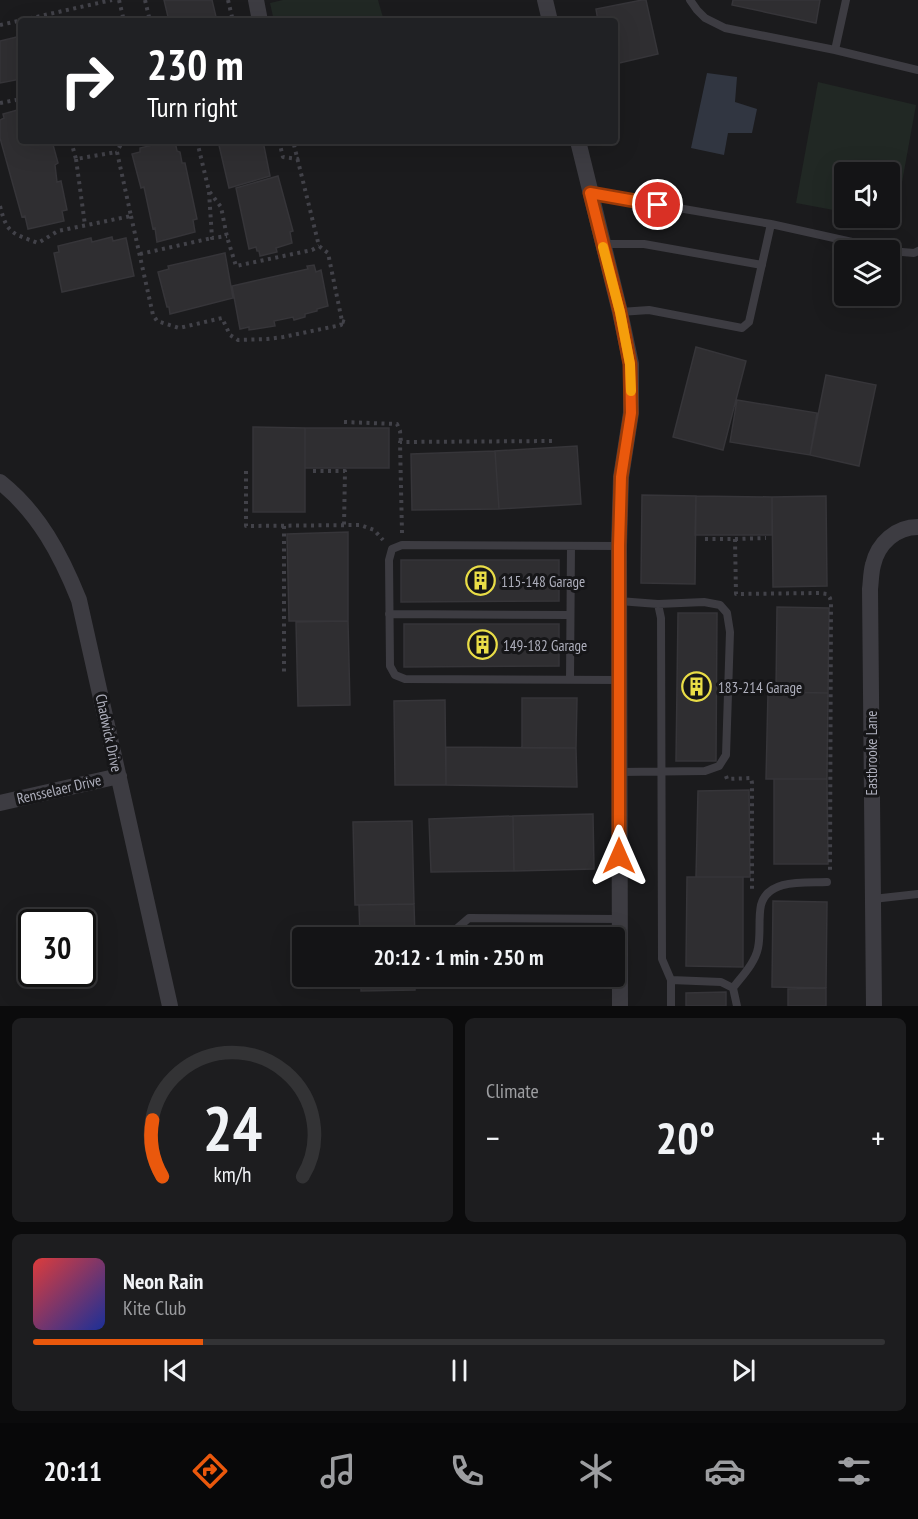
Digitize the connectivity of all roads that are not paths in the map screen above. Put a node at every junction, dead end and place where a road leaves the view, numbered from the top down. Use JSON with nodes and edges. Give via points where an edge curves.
{"nodes":[{"id":1,"x":256,"y":0,"type":"edge"},
{"id":2,"x":545,"y":0,"type":"edge"},
{"id":3,"x":690,"y":0,"type":"edge"},
{"id":4,"x":846,"y":0,"type":"edge"},
{"id":5,"x":259,"y":18,"type":"edge"},
{"id":6,"x":549,"y":18,"type":"edge"},
{"id":7,"x":835,"y":50,"type":"junction"},
{"id":8,"x":918,"y":70,"type":"edge"},
{"id":9,"x":579,"y":144,"type":"edge"},
{"id":10,"x":590,"y":193,"type":"junction"},
{"id":11,"x":771,"y":224,"type":"junction"},
{"id":12,"x":841,"y":240,"type":"edge"},
{"id":13,"x":603,"y":244,"type":"junction"},
{"id":14,"x":918,"y":251,"type":"edge"},
{"id":15,"x":900,"y":252,"type":"edge"},
{"id":16,"x":762,"y":265,"type":"junction"},
{"id":17,"x":620,"y":312,"type":"junction"},
{"id":18,"x":0,"y":482,"type":"edge"},
{"id":19,"x":918,"y":526,"type":"edge"},
{"id":20,"x":571,"y":546,"type":"junction"},
{"id":21,"x":619,"y":546,"type":"junction"},
{"id":22,"x":619,"y":601,"type":"junction"},
{"id":23,"x":658,"y":604,"type":"junction"},
{"id":24,"x":389,"y":614,"type":"junction"},
{"id":25,"x":570,"y":615,"type":"junction"},
{"id":26,"x":570,"y":680,"type":"junction"},
{"id":27,"x":620,"y":680,"type":"junction"},
{"id":28,"x":662,"y":771,"type":"junction"},
{"id":29,"x":620,"y":772,"type":"junction"},
{"id":30,"x":119,"y":776,"type":"junction"},
{"id":31,"x":0,"y":803,"type":"edge"},
{"id":32,"x":827,"y":882,"type":"road end"},
{"id":33,"x":918,"y":894,"type":"edge"},
{"id":34,"x":873,"y":898,"type":"junction"},
{"id":35,"x":619,"y":919,"type":"junction"},
{"id":36,"x":459,"y":927,"type":"edge"},
{"id":37,"x":619,"y":927,"type":"edge"},
{"id":38,"x":671,"y":980,"type":"junction"},
{"id":39,"x":620,"y":987,"type":"edge"},
{"id":40,"x":733,"y":988,"type":"junction"},
{"id":41,"x":170,"y":1006,"type":"edge"},
{"id":42,"x":620,"y":1006,"type":"edge"},
{"id":43,"x":671,"y":1006,"type":"edge"},
{"id":44,"x":737,"y":1006,"type":"edge"},
{"id":45,"x":873,"y":1006,"type":"edge"}],
"edges":[{"from":1,"to":5,"type":"street"},
{"from":2,"to":6,"type":"street"},
{"from":3,"to":7,"type":"lane","via":[[705,18],[725,28]]},
{"from":4,"to":7,"type":"lane"},
{"from":7,"to":8,"type":"lane"},
{"from":9,"to":10,"type":"street"},
{"from":10,"to":11,"type":"lane"},
{"from":10,"to":13,"type":"street"},
{"from":11,"to":12,"type":"lane"},
{"from":11,"to":16,"type":"lane"},
{"from":13,"to":16,"type":"lane","via":[[644,244]]},
{"from":13,"to":17,"type":"street"},
{"from":14,"to":15,"type":"lane"},
{"from":16,"to":17,"type":"lane","via":[[749,322],[742,328],[649,310]]},
{"from":17,"to":21,"type":"street","via":[[630,364],[631,413],[621,477]]},
{"from":18,"to":30,"type":"street","name":"Chadwick Drive","via":[[33,513],[71,579],[87,628]]},
{"from":19,"to":34,"type":"street","name":"Eastbrooke Lane","via":[[894,533],[873,564]]},
{"from":20,"to":21,"type":"lane"},
{"from":20,"to":24,"type":"lane","via":[[402,545],[392,549],[389,560]]},
{"from":20,"to":25,"type":"lane"},
{"from":21,"to":22,"type":"street"},
{"from":22,"to":23,"type":"lane"},
{"from":22,"to":27,"type":"street"},
{"from":23,"to":28,"type":"lane"},
{"from":23,"to":28,"type":"lane","via":[[720,605],[728,613],[730,632],[726,755],[719,766],[705,771]]},
{"from":24,"to":25,"type":"lane"},
{"from":24,"to":26,"type":"lane","via":[[390,666],[395,675],[405,679]]},
{"from":25,"to":26,"type":"lane"},
{"from":26,"to":27,"type":"lane"},
{"from":27,"to":29,"type":"street"},
{"from":28,"to":29,"type":"lane"},
{"from":28,"to":38,"type":"lane","via":[[662,959]]},
{"from":29,"to":35,"type":"street"},
{"from":30,"to":31,"type":"street","name":"Rensselaer Drive"},
{"from":30,"to":41,"type":"street","name":"Chadwick Drive"},
{"from":32,"to":40,"type":"lane","via":[[791,883],[766,893],[761,904],[758,949]]},
{"from":33,"to":34,"type":"lane"},
{"from":34,"to":45,"type":"street","name":"Eastbrooke Lane"},
{"from":35,"to":36,"type":"lane","via":[[470,918]]},
{"from":35,"to":37,"type":"street"},
{"from":38,"to":40,"type":"lane","via":[[722,982]]},
{"from":38,"to":43,"type":"lane"},
{"from":39,"to":42,"type":"street"},
{"from":40,"to":44,"type":"lane"}]}
